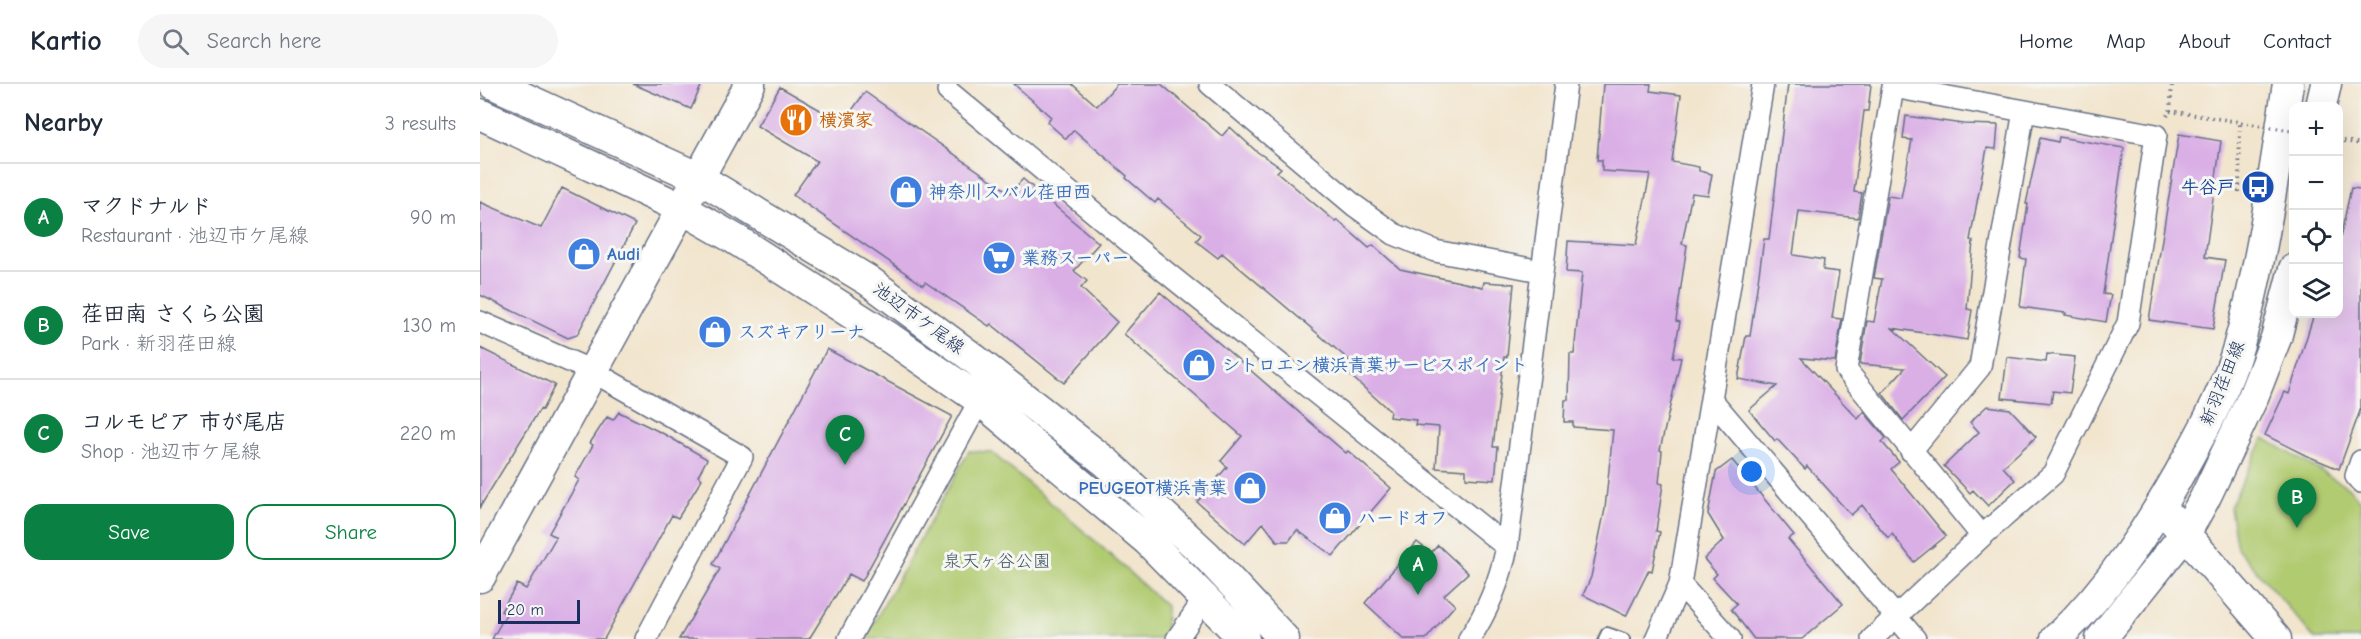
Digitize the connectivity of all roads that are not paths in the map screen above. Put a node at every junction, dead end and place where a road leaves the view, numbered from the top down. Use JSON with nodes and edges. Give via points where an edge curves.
{"nodes":[{"id":1,"x":494,"y":84,"type":"edge"},
{"id":2,"x":750,"y":84,"type":"edge"},
{"id":3,"x":1210,"y":84,"type":"edge"},
{"id":4,"x":1566,"y":84,"type":"edge"},
{"id":5,"x":1763,"y":84,"type":"edge"},
{"id":6,"x":2288,"y":84,"type":"edge"},
{"id":7,"x":2326,"y":84,"type":"edge"},
{"id":8,"x":944,"y":86,"type":"edge"},
{"id":9,"x":2322,"y":102,"type":"edge"},
{"id":10,"x":2024,"y":111,"type":"junction"},
{"id":11,"x":480,"y":114,"type":"edge"},
{"id":12,"x":699,"y":178,"type":"junction"},
{"id":13,"x":681,"y":208,"type":"junction"},
{"id":14,"x":1541,"y":271,"type":"junction"},
{"id":15,"x":2289,"y":288,"type":"edge"},
{"id":16,"x":480,"y":322,"type":"edge"},
{"id":17,"x":592,"y":371,"type":"junction"},
{"id":18,"x":1712,"y":399,"type":"junction"},
{"id":19,"x":980,"y":400,"type":"junction"},
{"id":20,"x":1911,"y":451,"type":"junction"},
{"id":21,"x":2361,"y":461,"type":"edge"},
{"id":22,"x":2361,"y":482,"type":"edge"},
{"id":23,"x":2162,"y":506,"type":"junction"},
{"id":24,"x":2185,"y":534,"type":"junction"},
{"id":25,"x":1982,"y":536,"type":"junction"},
{"id":26,"x":1507,"y":547,"type":"junction"},
{"id":27,"x":480,"y":577,"type":"edge"},
{"id":28,"x":1680,"y":584,"type":"junction"},
{"id":29,"x":1205,"y":598,"type":"junction"},
{"id":30,"x":1897,"y":617,"type":"junction"},
{"id":31,"x":646,"y":639,"type":"edge"},
{"id":32,"x":849,"y":639,"type":"edge"},
{"id":33,"x":1177,"y":639,"type":"edge"},
{"id":34,"x":1244,"y":639,"type":"edge"},
{"id":35,"x":1284,"y":639,"type":"edge"},
{"id":36,"x":1469,"y":639,"type":"edge"},
{"id":37,"x":1604,"y":639,"type":"edge"},
{"id":38,"x":1624,"y":639,"type":"edge"},
{"id":39,"x":1656,"y":639,"type":"edge"},
{"id":40,"x":1730,"y":639,"type":"edge"},
{"id":41,"x":1872,"y":639,"type":"edge"},
{"id":42,"x":1915,"y":639,"type":"edge"},
{"id":43,"x":2056,"y":639,"type":"edge"},
{"id":44,"x":2101,"y":639,"type":"edge"},
{"id":45,"x":2276,"y":639,"type":"edge"}],
"edges":[{"from":1,"to":12,"type":"street","name":"池辺市ケ尾線"},
{"from":2,"to":12,"type":"street"},
{"from":3,"to":14,"type":"street","via":[[1394,234],[1435,251]]},
{"from":4,"to":14,"type":"street"},
{"from":5,"to":18,"type":"street"},
{"from":6,"to":23,"type":"street","name":"新羽荏田線","via":[[2261,248],[2239,345],[2212,415]]},
{"from":7,"to":9,"type":"street"},
{"from":8,"to":26,"type":"street","via":[[1157,265]]},
{"from":10,"to":20,"type":"street","via":[[1980,367]]},
{"from":10,"to":20,"type":"street","via":[[1893,87],[1846,370]]},
{"from":10,"to":25,"type":"street","via":[[2156,135],[2128,323],[2053,474]]},
{"from":11,"to":13,"type":"street","name":"池辺市ケ尾線"},
{"from":12,"to":13,"type":"street"},
{"from":12,"to":35,"type":"street","name":"池辺市ケ尾線","via":[[869,281],[969,355],[1107,464],[1206,555]]},
{"from":13,"to":17,"type":"street"},
{"from":13,"to":19,"type":"street","name":"池辺市ケ尾線","via":[[890,338]]},
{"from":14,"to":26,"type":"street"},
{"from":15,"to":24,"type":"street","name":"新羽荏田線","via":[[2276,338],[2253,397]]},
{"from":16,"to":17,"type":"street"},
{"from":17,"to":27,"type":"street"},
{"from":17,"to":31,"type":"street","via":[[742,457]]},
{"from":18,"to":28,"type":"street"},
{"from":18,"to":30,"type":"street"},
{"from":19,"to":29,"type":"street","name":"池辺市ケ尾線","via":[[1147,540]]},
{"from":19,"to":32,"type":"street"},
{"from":20,"to":25,"type":"street"},
{"from":21,"to":22,"type":"street","via":[[2356,476]]},
{"from":23,"to":24,"type":"street"},
{"from":23,"to":43,"type":"street","name":"新羽荏田線","via":[[2119,567]]},
{"from":24,"to":44,"type":"street","name":"新羽荏田線"},
{"from":24,"to":45,"type":"street"},
{"from":25,"to":30,"type":"street"},
{"from":26,"to":36,"type":"street","via":[[1500,578]]},
{"from":28,"to":39,"type":"street"},
{"from":28,"to":40,"type":"street"},
{"from":29,"to":33,"type":"street"},
{"from":29,"to":34,"type":"street","name":"池辺市ケ尾線"},
{"from":30,"to":41,"type":"street"},
{"from":30,"to":42,"type":"street"},
{"from":37,"to":38,"type":"lane","via":[[1607,633]]}]}
